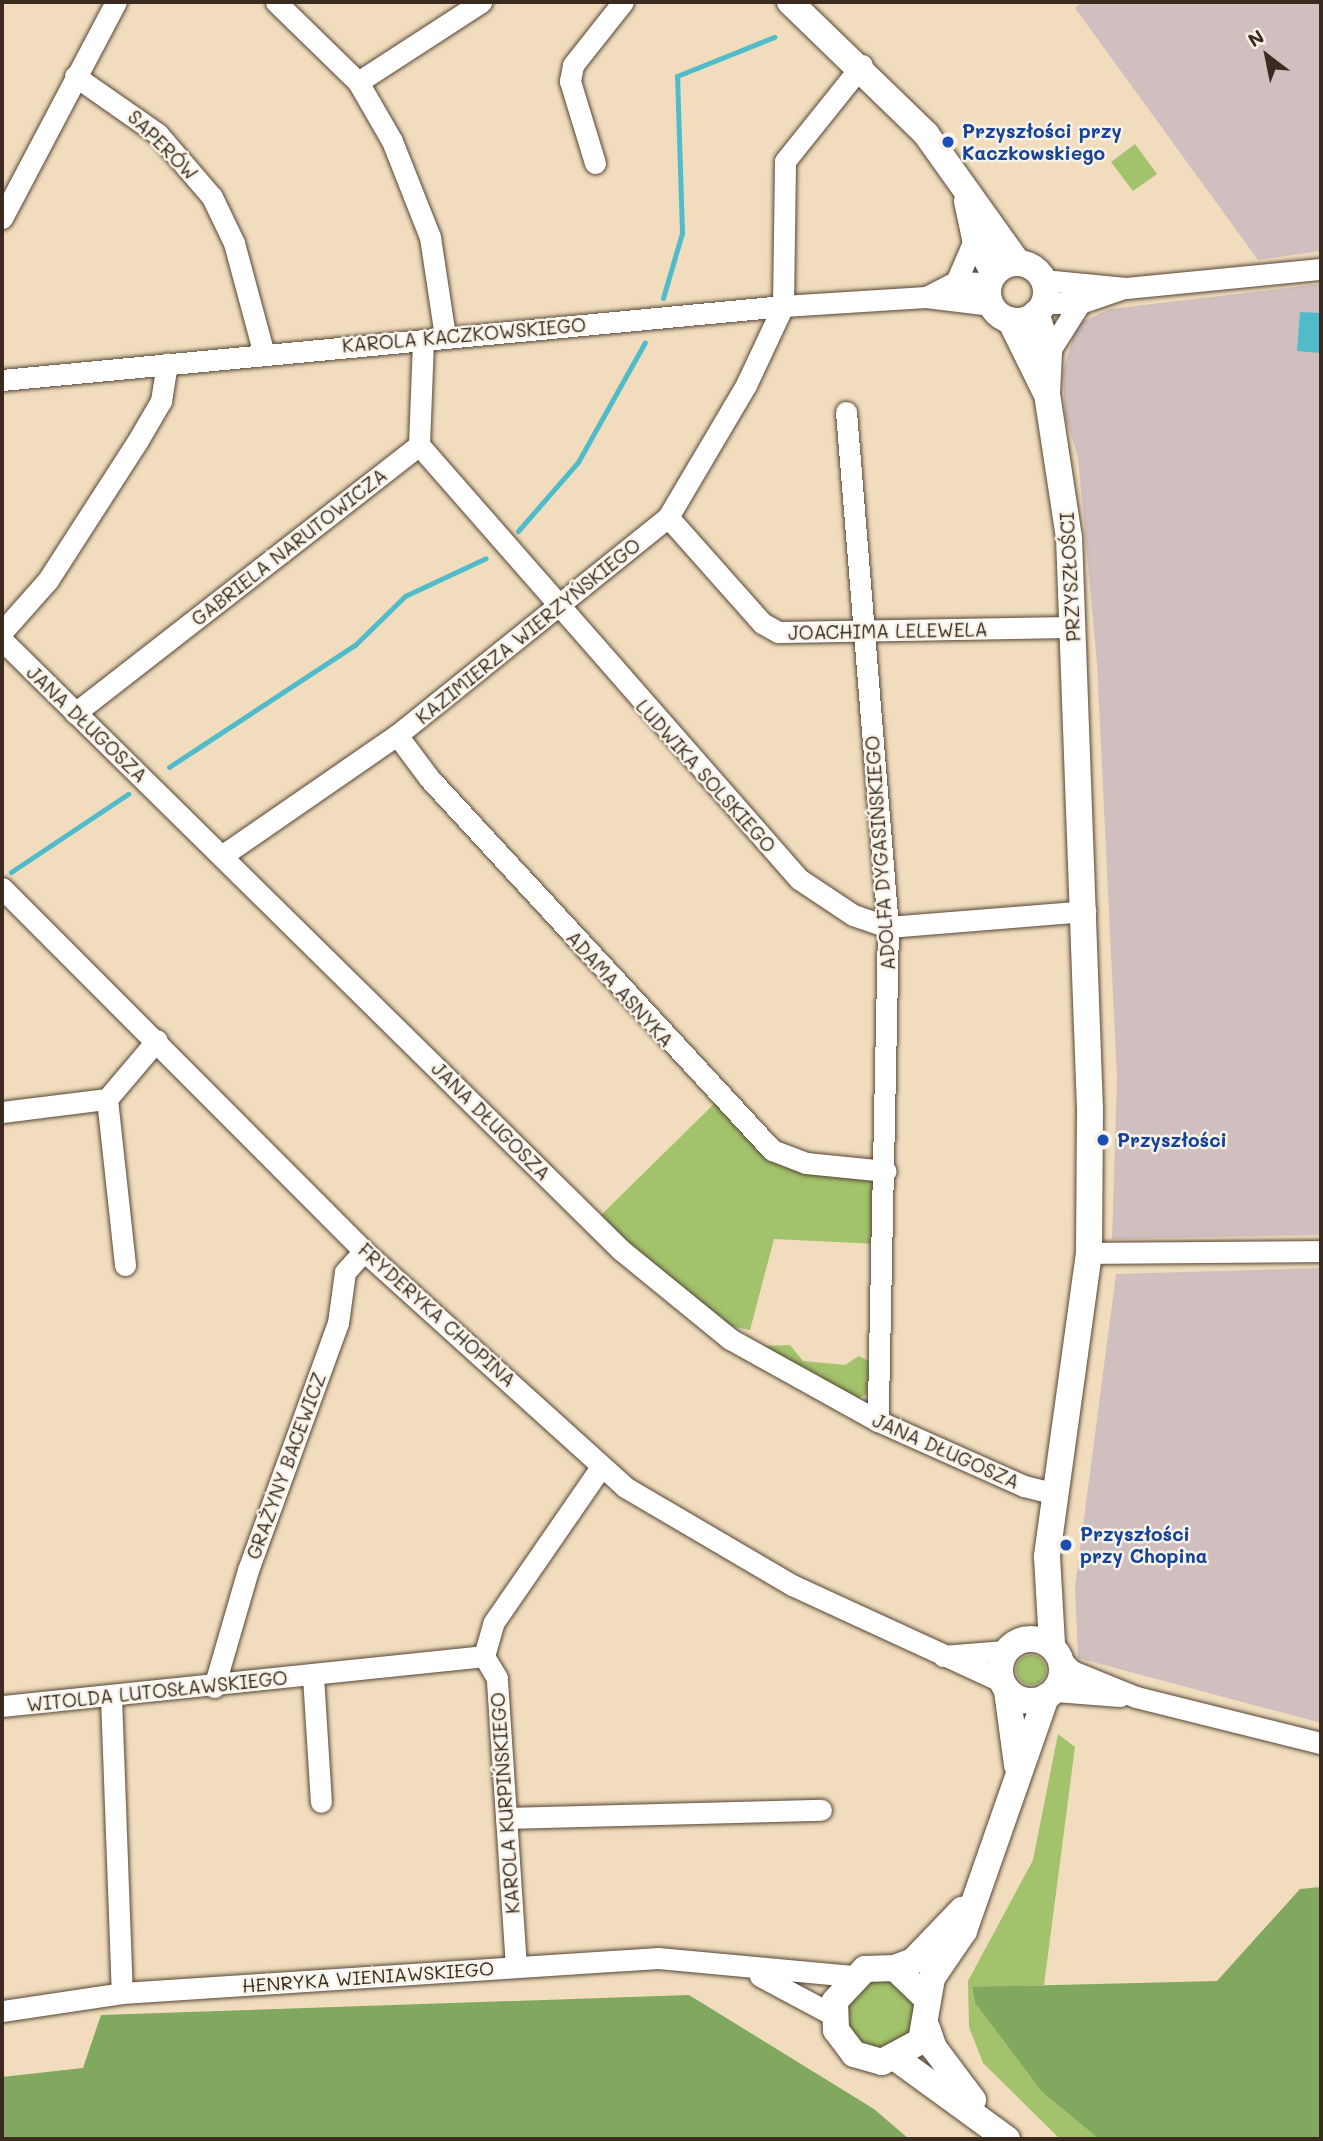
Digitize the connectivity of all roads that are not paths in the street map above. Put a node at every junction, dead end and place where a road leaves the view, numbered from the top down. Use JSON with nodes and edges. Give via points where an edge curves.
{"nodes":[{"id":1,"x":116,"y":2,"type":"edge"},
{"id":2,"x":276,"y":2,"type":"edge"},
{"id":3,"x":481,"y":2,"type":"edge"},
{"id":4,"x":624,"y":2,"type":"edge"},
{"id":5,"x":790,"y":2,"type":"edge"},
{"id":6,"x":862,"y":65,"type":"junction"},
{"id":7,"x":75,"y":76,"type":"junction"},
{"id":8,"x":358,"y":82,"type":"junction"},
{"id":9,"x":595,"y":163,"type":"dead end"},
{"id":10,"x":965,"y":192,"type":"junction"},
{"id":11,"x":2,"y":218,"type":"edge"},
{"id":12,"x":975,"y":239,"type":"junction"},
{"id":13,"x":1321,"y":269,"type":"edge"},
{"id":14,"x":956,"y":282,"type":"junction"},
{"id":15,"x":1126,"y":288,"type":"junction"},
{"id":16,"x":1000,"y":289,"type":"junction"},
{"id":17,"x":926,"y":297,"type":"junction"},
{"id":18,"x":1041,"y":299,"type":"junction"},
{"id":19,"x":1080,"y":303,"type":"junction"},
{"id":20,"x":783,"y":306,"type":"junction"},
{"id":21,"x":445,"y":336,"type":"junction"},
{"id":22,"x":423,"y":340,"type":"junction"},
{"id":23,"x":1049,"y":352,"type":"junction"},
{"id":24,"x":264,"y":354,"type":"junction"},
{"id":25,"x":167,"y":363,"type":"junction"},
{"id":26,"x":2,"y":380,"type":"edge"},
{"id":27,"x":1047,"y":394,"type":"junction"},
{"id":28,"x":846,"y":412,"type":"dead end"},
{"id":29,"x":419,"y":445,"type":"junction"},
{"id":30,"x":668,"y":517,"type":"junction"},
{"id":31,"x":558,"y":611,"type":"junction"},
{"id":32,"x":1073,"y":627,"type":"junction"},
{"id":33,"x":2,"y":632,"type":"edge"},
{"id":34,"x":864,"y":635,"type":"junction"},
{"id":35,"x":2,"y":640,"type":"edge"},
{"id":36,"x":75,"y":713,"type":"junction"},
{"id":37,"x":397,"y":735,"type":"junction"},
{"id":38,"x":223,"y":855,"type":"junction"},
{"id":39,"x":2,"y":888,"type":"edge"},
{"id":40,"x":1085,"y":911,"type":"junction"},
{"id":41,"x":888,"y":927,"type":"junction"},
{"id":42,"x":158,"y":1040,"type":"junction"},
{"id":43,"x":107,"y":1099,"type":"junction"},
{"id":44,"x":2,"y":1112,"type":"edge"},
{"id":45,"x":886,"y":1171,"type":"junction"},
{"id":46,"x":364,"y":1251,"type":"junction"},
{"id":47,"x":1321,"y":1251,"type":"edge"},
{"id":48,"x":1089,"y":1253,"type":"junction"},
{"id":49,"x":125,"y":1265,"type":"dead end"},
{"id":50,"x":877,"y":1421,"type":"junction"},
{"id":51,"x":601,"y":1467,"type":"junction"},
{"id":52,"x":1056,"y":1493,"type":"junction"},
{"id":53,"x":1047,"y":1557,"type":"junction"},
{"id":54,"x":1011,"y":1647,"type":"junction"},
{"id":55,"x":1056,"y":1652,"type":"junction"},
{"id":56,"x":484,"y":1656,"type":"junction"},
{"id":57,"x":937,"y":1656,"type":"junction"},
{"id":58,"x":313,"y":1676,"type":"junction"},
{"id":59,"x":214,"y":1686,"type":"junction"},
{"id":60,"x":1004,"y":1686,"type":"junction"},
{"id":61,"x":1050,"y":1694,"type":"junction"},
{"id":62,"x":111,"y":1697,"type":"junction"},
{"id":63,"x":1136,"y":1697,"type":"junction"},
{"id":64,"x":2,"y":1706,"type":"edge"},
{"id":65,"x":1321,"y":1743,"type":"edge"},
{"id":66,"x":1018,"y":1775,"type":"junction"},
{"id":67,"x":321,"y":1802,"type":"dead end"},
{"id":68,"x":821,"y":1810,"type":"dead end"},
{"id":69,"x":506,"y":1818,"type":"junction"},
{"id":70,"x":979,"y":1890,"type":"junction"},
{"id":71,"x":735,"y":1965,"type":"junction"},
{"id":72,"x":516,"y":1967,"type":"junction"},
{"id":73,"x":895,"y":1968,"type":"junction"},
{"id":74,"x":852,"y":1976,"type":"junction"},
{"id":75,"x":122,"y":1993,"type":"junction"},
{"id":76,"x":926,"y":1998,"type":"junction"},
{"id":77,"x":2,"y":2011,"type":"edge"},
{"id":78,"x":834,"y":2015,"type":"junction"},
{"id":79,"x":927,"y":2028,"type":"junction"},
{"id":80,"x":897,"y":2059,"type":"junction"},
{"id":81,"x":999,"y":2132,"type":"edge"}],
"edges":[{"from":1,"to":7,"type":"street"},
{"from":2,"to":8,"type":"street"},
{"from":3,"to":8,"type":"street"},
{"from":4,"to":9,"type":"street","via":[[573,65],[570,81]]},
{"from":5,"to":6,"type":"street"},
{"from":6,"to":10,"type":"street","via":[[926,134]]},
{"from":6,"to":20,"type":"street","via":[[785,161]]},
{"from":7,"to":11,"type":"street"},
{"from":7,"to":24,"type":"street","name":"SAPERÓW","via":[[149,127],[212,197],[234,243]]},
{"from":8,"to":21,"type":"street","via":[[392,141],[430,237]]},
{"from":10,"to":12,"type":"street"},
{"from":10,"to":16,"type":"street"},
{"from":12,"to":14,"type":"street"},
{"from":12,"to":16,"type":"street"},
{"from":13,"to":15,"type":"street"},
{"from":14,"to":16,"type":"street","name":"KAROLA KACZKOWSKIEGO"},
{"from":14,"to":17,"type":"street","name":"KAROLA KACZKOWSKIEGO"},
{"from":15,"to":18,"type":"street"},
{"from":15,"to":19,"type":"street"},
{"from":16,"to":17,"type":"street","name":"KAROLA KACZKOWSKIEGO"},
{"from":16,"to":18,"type":"street"},
{"from":16,"to":18,"type":"street"},
{"from":16,"to":27,"type":"street"},
{"from":17,"to":20,"type":"street","name":"KAROLA KACZKOWSKIEGO"},
{"from":18,"to":19,"type":"street"},
{"from":18,"to":23,"type":"street"},
{"from":19,"to":23,"type":"street"},
{"from":20,"to":21,"type":"street","name":"KAROLA KACZKOWSKIEGO"},
{"from":20,"to":30,"type":"street","name":"KAZIMIERZA WIERZYŃSKIEGO","via":[[746,385]]},
{"from":21,"to":22,"type":"street","name":"KAROLA KACZKOWSKIEGO"},
{"from":22,"to":24,"type":"street","name":"KAROLA KACZKOWSKIEGO"},
{"from":22,"to":29,"type":"street"},
{"from":23,"to":27,"type":"street"},
{"from":24,"to":25,"type":"street","name":"KAROLA KACZKOWSKIEGO"},
{"from":25,"to":26,"type":"street","name":"KAROLA KACZKOWSKIEGO"},
{"from":25,"to":33,"type":"street","via":[[160,401],[137,442],[48,580]]},
{"from":27,"to":32,"type":"street","name":"PRZYSZŁOŚCI","via":[[1063,470]]},
{"from":28,"to":34,"type":"street","name":"ADOLFA DYGASIŃSKIEGO"},
{"from":29,"to":31,"type":"street","name":"LUDWIKA SOLSKIEGO"},
{"from":29,"to":36,"type":"street","name":"GABRIELA NARUTOWICZA"},
{"from":30,"to":31,"type":"street","name":"KAZIMIERZA WIERZYŃSKIEGO"},
{"from":30,"to":34,"type":"street","name":"JOACHIMA LELEWELA","via":[[762,623],[796,634]]},
{"from":31,"to":37,"type":"street","name":"KAZIMIERZA WIERZYŃSKIEGO"},
{"from":31,"to":41,"type":"street","name":"LUDWIKA SOLSKIEGO","via":[[799,879],[853,915]]},
{"from":32,"to":34,"type":"street","name":"JOACHIMA LELEWELA"},
{"from":32,"to":40,"type":"street","name":"PRZYSZŁOŚCI"},
{"from":34,"to":41,"type":"street","name":"ADOLFA DYGASIŃSKIEGO"},
{"from":35,"to":36,"type":"street","name":"JANA DŁUGOSZA"},
{"from":36,"to":38,"type":"street","name":"JANA DŁUGOSZA"},
{"from":37,"to":38,"type":"street","name":"KAZIMIERZA WIERZYŃSKIEGO"},
{"from":37,"to":45,"type":"street","name":"ADAMA ASNYKA","via":[[438,788],[772,1150],[806,1163]]},
{"from":38,"to":50,"type":"street","name":"JANA DŁUGOSZA","via":[[621,1250],[774,1369]]},
{"from":39,"to":42,"type":"street","name":"FRYDERYKA CHOPINA"},
{"from":40,"to":41,"type":"street","name":"LUDWIKA SOLSKIEGO"},
{"from":40,"to":48,"type":"street","name":"PRZYSZŁOŚCI"},
{"from":41,"to":45,"type":"street","name":"ADOLFA DYGASIŃSKIEGO"},
{"from":42,"to":43,"type":"street"},
{"from":42,"to":46,"type":"street","name":"FRYDERYKA CHOPINA"},
{"from":43,"to":44,"type":"street"},
{"from":43,"to":49,"type":"street"},
{"from":45,"to":50,"type":"street","name":"ADOLFA DYGASIŃSKIEGO"},
{"from":46,"to":51,"type":"street","name":"FRYDERYKA CHOPINA"},
{"from":46,"to":59,"type":"street","name":"GRAŻYNY BACEWICZ","via":[[345,1272],[338,1323],[248,1570]]},
{"from":47,"to":48,"type":"street"},
{"from":48,"to":52,"type":"street","name":"PRZYSZŁOŚCI"},
{"from":50,"to":52,"type":"street","name":"JANA DŁUGOSZA","via":[[1024,1486]]},
{"from":51,"to":56,"type":"street","via":[[494,1622]]},
{"from":51,"to":57,"type":"street","name":"FRYDERYKA CHOPINA","via":[[792,1585]]},
{"from":52,"to":53,"type":"street","name":"PRZYSZŁOŚCI"},
{"from":53,"to":54,"type":"street","name":"PRZYSZŁOŚCI"},
{"from":53,"to":55,"type":"street","name":"PRZYSZŁOŚCI"},
{"from":54,"to":55,"type":"street","via":[[1031,1638]]},
{"from":54,"to":57,"type":"street"},
{"from":54,"to":60,"type":"street"},
{"from":55,"to":61,"type":"street"},
{"from":55,"to":63,"type":"street","via":[[1072,1671]]},
{"from":56,"to":58,"type":"street","name":"WITOLDA LUTOSŁAWSKIEGO"},
{"from":56,"to":69,"type":"street","name":"KAROLA KURPIŃSKIEGO","via":[[497,1678]]},
{"from":57,"to":60,"type":"street","name":"FRYDERYKA CHOPINA"},
{"from":58,"to":59,"type":"street","name":"WITOLDA LUTOSŁAWSKIEGO"},
{"from":58,"to":67,"type":"street","name":"WITOLDA LUTOSŁAWSKIEGO"},
{"from":59,"to":62,"type":"street","name":"WITOLDA LUTOSŁAWSKIEGO"},
{"from":60,"to":61,"type":"street","via":[[1030,1702]]},
{"from":60,"to":66,"type":"street"},
{"from":61,"to":63,"type":"street"},
{"from":61,"to":66,"type":"street"},
{"from":62,"to":64,"type":"street","name":"WITOLDA LUTOSŁAWSKIEGO"},
{"from":62,"to":75,"type":"street"},
{"from":63,"to":65,"type":"street"},
{"from":66,"to":70,"type":"street"},
{"from":68,"to":69,"type":"street"},
{"from":69,"to":72,"type":"street","name":"KAROLA KURPIŃSKIEGO"},
{"from":70,"to":73,"type":"street","via":[[929,1946]]},
{"from":70,"to":76,"type":"street"},
{"from":71,"to":72,"type":"street","name":"HENRYKA WIENIAWSKIEGO","via":[[658,1958]]},
{"from":71,"to":74,"type":"street","name":"HENRYKA WIENIAWSKIEGO"},
{"from":71,"to":78,"type":"street","name":"HENRYKA WIENIAWSKIEGO","via":[[818,2002]]},
{"from":72,"to":75,"type":"street","name":"HENRYKA WIENIAWSKIEGO"},
{"from":73,"to":74,"type":"street"},
{"from":73,"to":76,"type":"street"},
{"from":74,"to":78,"type":"street"},
{"from":75,"to":77,"type":"street","name":"HENRYKA WIENIAWSKIEGO"},
{"from":76,"to":79,"type":"street"},
{"from":78,"to":80,"type":"street","via":[[854,2054]]},
{"from":79,"to":80,"type":"street"},
{"from":79,"to":81,"type":"street","via":[[934,2048]]},
{"from":80,"to":81,"type":"street"}]}
